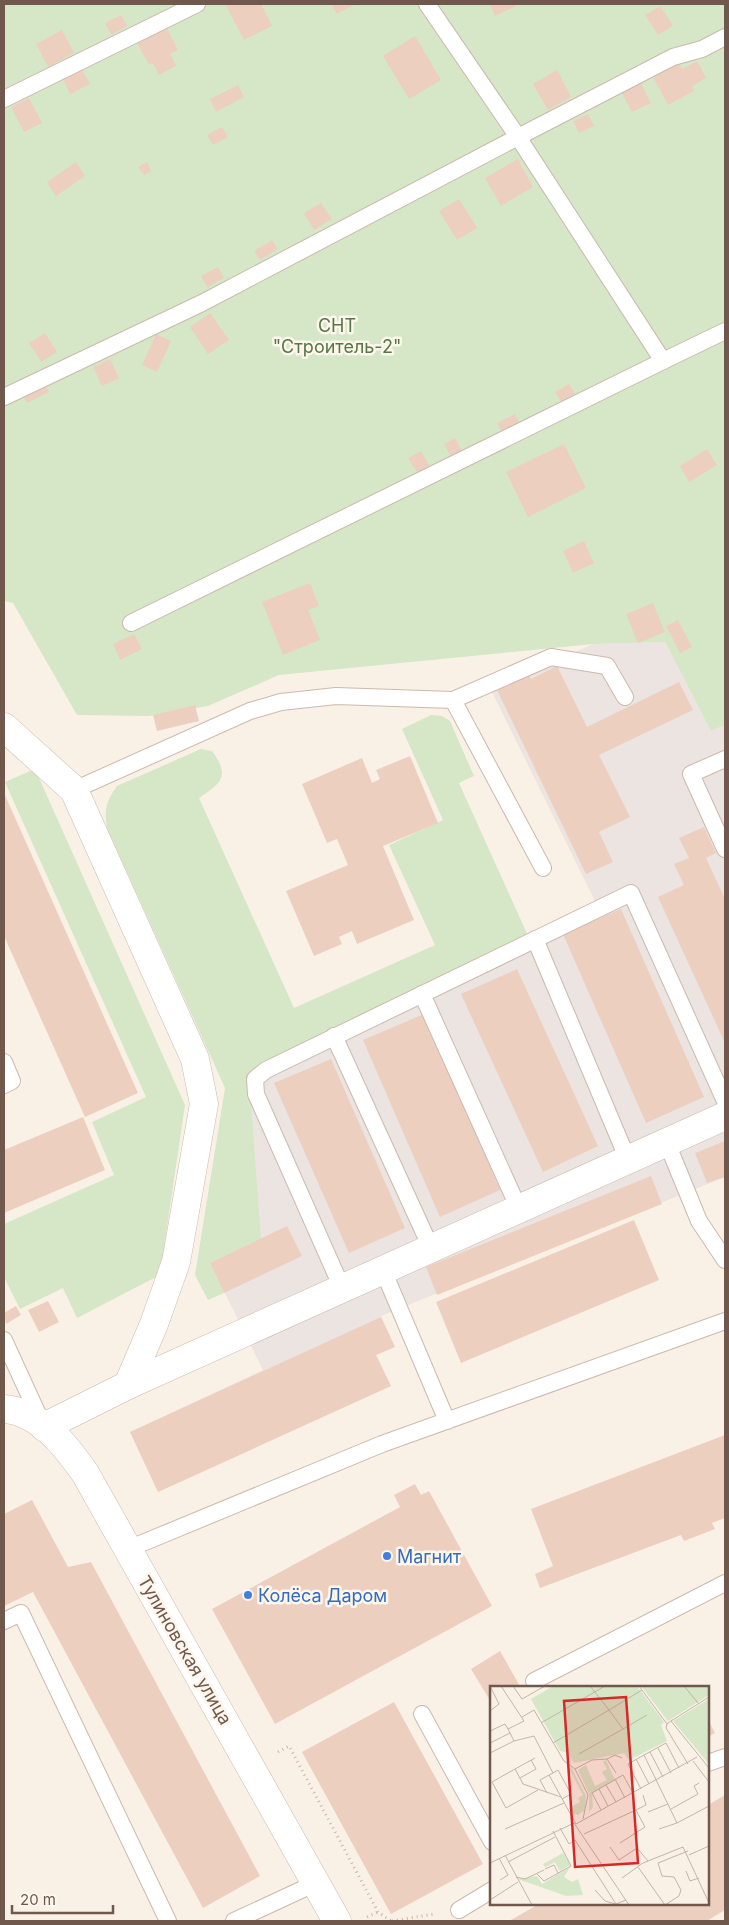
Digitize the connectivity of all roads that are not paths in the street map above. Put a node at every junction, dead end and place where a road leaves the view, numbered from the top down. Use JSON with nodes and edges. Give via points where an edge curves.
{"nodes":[{"id":1,"x":197,"y":4,"type":"edge"},
{"id":2,"x":427,"y":4,"type":"edge"},
{"id":3,"x":725,"y":37,"type":"edge"},
{"id":4,"x":4,"y":99,"type":"edge"},
{"id":5,"x":518,"y":137,"type":"junction"},
{"id":6,"x":725,"y":331,"type":"edge"},
{"id":7,"x":663,"y":361,"type":"junction"},
{"id":8,"x":4,"y":397,"type":"edge"},
{"id":9,"x":131,"y":623,"type":"dead end"},
{"id":10,"x":625,"y":697,"type":"dead end"},
{"id":11,"x":453,"y":700,"type":"junction"},
{"id":12,"x":6,"y":732,"type":"edge"},
{"id":13,"x":725,"y":758,"type":"edge"},
{"id":14,"x":74,"y":790,"type":"junction"},
{"id":15,"x":725,"y":849,"type":"edge"},
{"id":16,"x":543,"y":868,"type":"dead end"},
{"id":17,"x":535,"y":939,"type":"junction"},
{"id":18,"x":422,"y":994,"type":"junction"},
{"id":19,"x":334,"y":1036,"type":"junction"},
{"id":20,"x":4,"y":1062,"type":"edge"},
{"id":21,"x":4,"y":1084,"type":"edge"},
{"id":22,"x":725,"y":1100,"type":"edge"},
{"id":23,"x":725,"y":1116,"type":"edge"},
{"id":24,"x":667,"y":1143,"type":"junction"},
{"id":25,"x":628,"y":1160,"type":"junction"},
{"id":26,"x":519,"y":1209,"type":"junction"},
{"id":27,"x":431,"y":1248,"type":"junction"},
{"id":28,"x":725,"y":1260,"type":"edge"},
{"id":29,"x":383,"y":1270,"type":"junction"},
{"id":30,"x":342,"y":1288,"type":"junction"},
{"id":31,"x":725,"y":1321,"type":"edge"},
{"id":32,"x":4,"y":1340,"type":"edge"},
{"id":33,"x":128,"y":1385,"type":"junction"},
{"id":34,"x":4,"y":1409,"type":"edge"},
{"id":35,"x":446,"y":1421,"type":"junction"},
{"id":36,"x":44,"y":1428,"type":"junction"},
{"id":37,"x":128,"y":1549,"type":"junction"},
{"id":38,"x":725,"y":1582,"type":"edge"},
{"id":39,"x":4,"y":1621,"type":"edge"},
{"id":40,"x":534,"y":1681,"type":"dead end"},
{"id":41,"x":422,"y":1714,"type":"dead end"},
{"id":42,"x":725,"y":1757,"type":"edge"},
{"id":43,"x":709,"y":1763,"type":"edge"},
{"id":44,"x":490,"y":1838,"type":"edge"},
{"id":45,"x":316,"y":1883,"type":"junction"},
{"id":46,"x":490,"y":1891,"type":"edge"},
{"id":47,"x":459,"y":1910,"type":"road end"},
{"id":48,"x":168,"y":1921,"type":"edge"},
{"id":49,"x":234,"y":1921,"type":"edge"},
{"id":50,"x":336,"y":1921,"type":"edge"}],
"edges":[{"from":1,"to":4,"type":"lane"},
{"from":2,"to":5,"type":"lane"},
{"from":3,"to":5,"type":"lane","via":[[702,49],[673,57]]},
{"from":5,"to":7,"type":"lane"},
{"from":5,"to":8,"type":"lane","via":[[202,303]]},
{"from":6,"to":7,"type":"lane"},
{"from":7,"to":9,"type":"lane"},
{"from":10,"to":11,"type":"lane","via":[[607,666],[551,657]]},
{"from":11,"to":14,"type":"lane","via":[[336,696],[281,702],[250,711]]},
{"from":11,"to":16,"type":"lane"},
{"from":12,"to":14,"type":"street"},
{"from":13,"to":15,"type":"lane","via":[[691,774]]},
{"from":14,"to":33,"type":"street","via":[[195,1060],[204,1104],[176,1262]]},
{"from":17,"to":18,"type":"lane"},
{"from":17,"to":22,"type":"lane","via":[[631,893]]},
{"from":17,"to":25,"type":"lane"},
{"from":18,"to":19,"type":"lane"},
{"from":18,"to":26,"type":"lane"},
{"from":19,"to":27,"type":"lane"},
{"from":19,"to":30,"type":"lane","via":[[260,1073],[254,1083],[256,1094]]},
{"from":20,"to":21,"type":"lane","via":[[12,1081]]},
{"from":23,"to":24,"type":"street"},
{"from":24,"to":25,"type":"street"},
{"from":24,"to":28,"type":"lane","via":[[699,1221]]},
{"from":25,"to":26,"type":"street"},
{"from":26,"to":27,"type":"street"},
{"from":27,"to":29,"type":"street"},
{"from":29,"to":30,"type":"street"},
{"from":29,"to":35,"type":"lane"},
{"from":30,"to":33,"type":"street"},
{"from":31,"to":35,"type":"lane"},
{"from":32,"to":36,"type":"lane"},
{"from":33,"to":36,"type":"street"},
{"from":34,"to":36,"type":"street","name":"Тулиновская улица","via":[[26,1413]]},
{"from":35,"to":37,"type":"lane","via":[[382,1444]]},
{"from":36,"to":37,"type":"street","name":"Тулиновская улица","via":[[69,1449]]},
{"from":37,"to":45,"type":"street","name":"Тулиновская улица"},
{"from":38,"to":40,"type":"lane"},
{"from":39,"to":48,"type":"lane","via":[[21,1613]]},
{"from":41,"to":44,"type":"lane"},
{"from":42,"to":43,"type":"lane"},
{"from":45,"to":49,"type":"lane"},
{"from":45,"to":50,"type":"street","name":"Тулиновская улица"},
{"from":46,"to":47,"type":"lane"}]}
